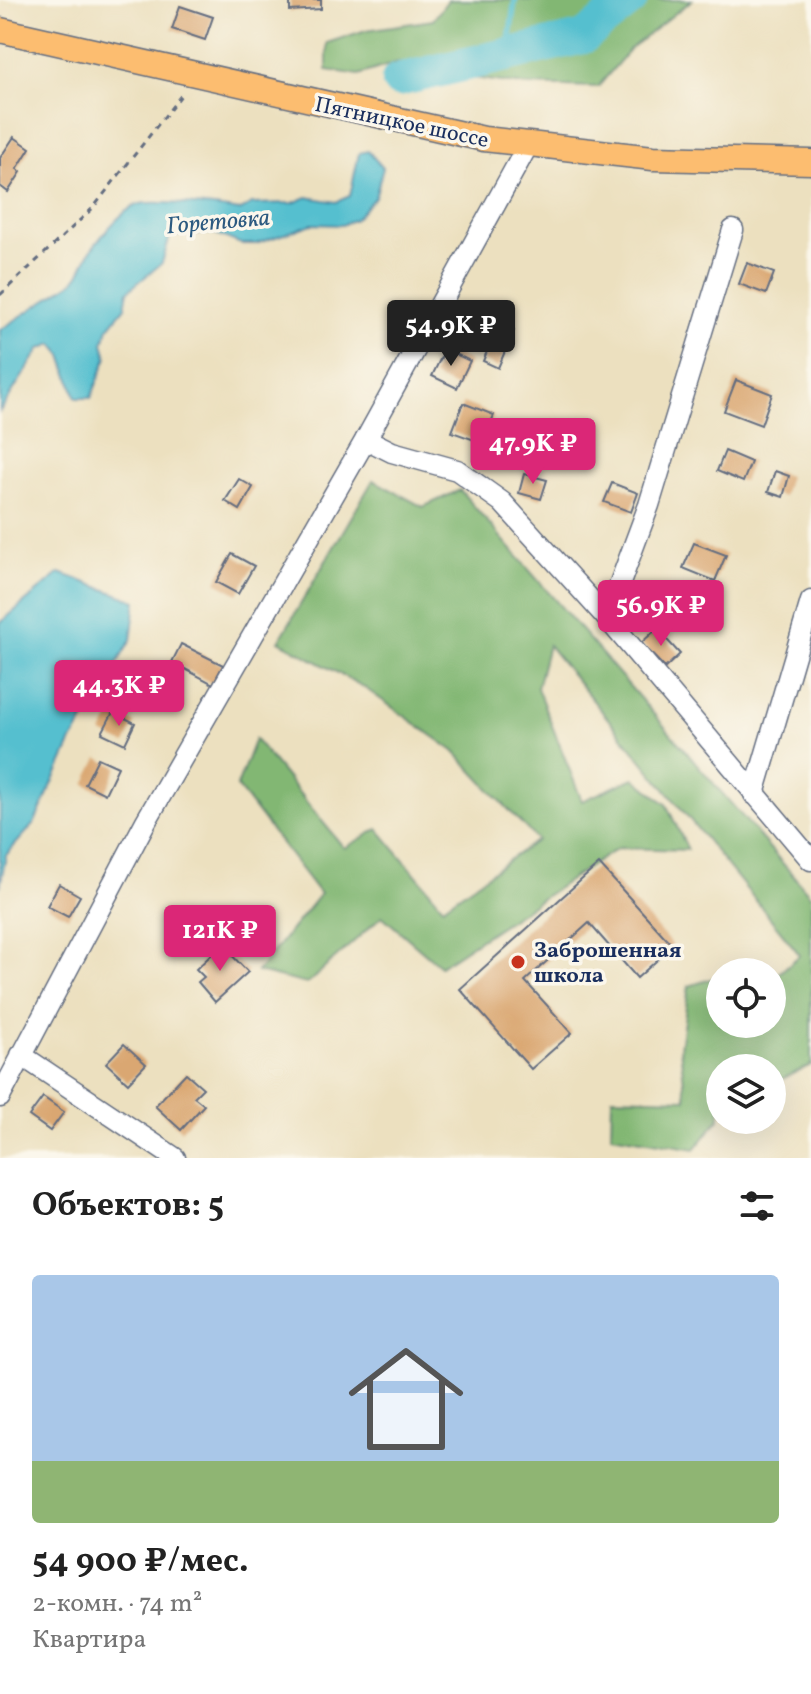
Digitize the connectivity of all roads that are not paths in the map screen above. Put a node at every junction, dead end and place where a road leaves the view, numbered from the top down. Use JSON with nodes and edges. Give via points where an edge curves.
{"nodes":[{"id":1,"x":0,"y":30,"type":"edge"},
{"id":2,"x":528,"y":145,"type":"junction"},
{"id":3,"x":811,"y":162,"type":"edge"},
{"id":4,"x":733,"y":230,"type":"dead end"},
{"id":5,"x":366,"y":439,"type":"junction"},
{"id":6,"x":811,"y":601,"type":"edge"},
{"id":7,"x":607,"y":618,"type":"junction"},
{"id":8,"x":754,"y":794,"type":"junction"},
{"id":9,"x":811,"y":860,"type":"edge"},
{"id":10,"x":21,"y":1055,"type":"junction"},
{"id":11,"x":0,"y":1097,"type":"edge"},
{"id":12,"x":175,"y":1158,"type":"edge"}],
"edges":[{"from":1,"to":2,"type":"main road","name":"Пятницкое шоссе","via":[[378,117]]},
{"from":2,"to":3,"type":"main road","name":"Пятницкое шоссе","via":[[653,158]]},
{"from":2,"to":5,"type":"street"},
{"from":4,"to":7,"type":"street","via":[[649,505]]},
{"from":5,"to":7,"type":"street","via":[[457,470],[502,502]]},
{"from":5,"to":10,"type":"street","via":[[146,821]]},
{"from":6,"to":8,"type":"street"},
{"from":7,"to":8,"type":"street"},
{"from":8,"to":9,"type":"street"},
{"from":10,"to":11,"type":"street"},
{"from":10,"to":12,"type":"street"}]}
